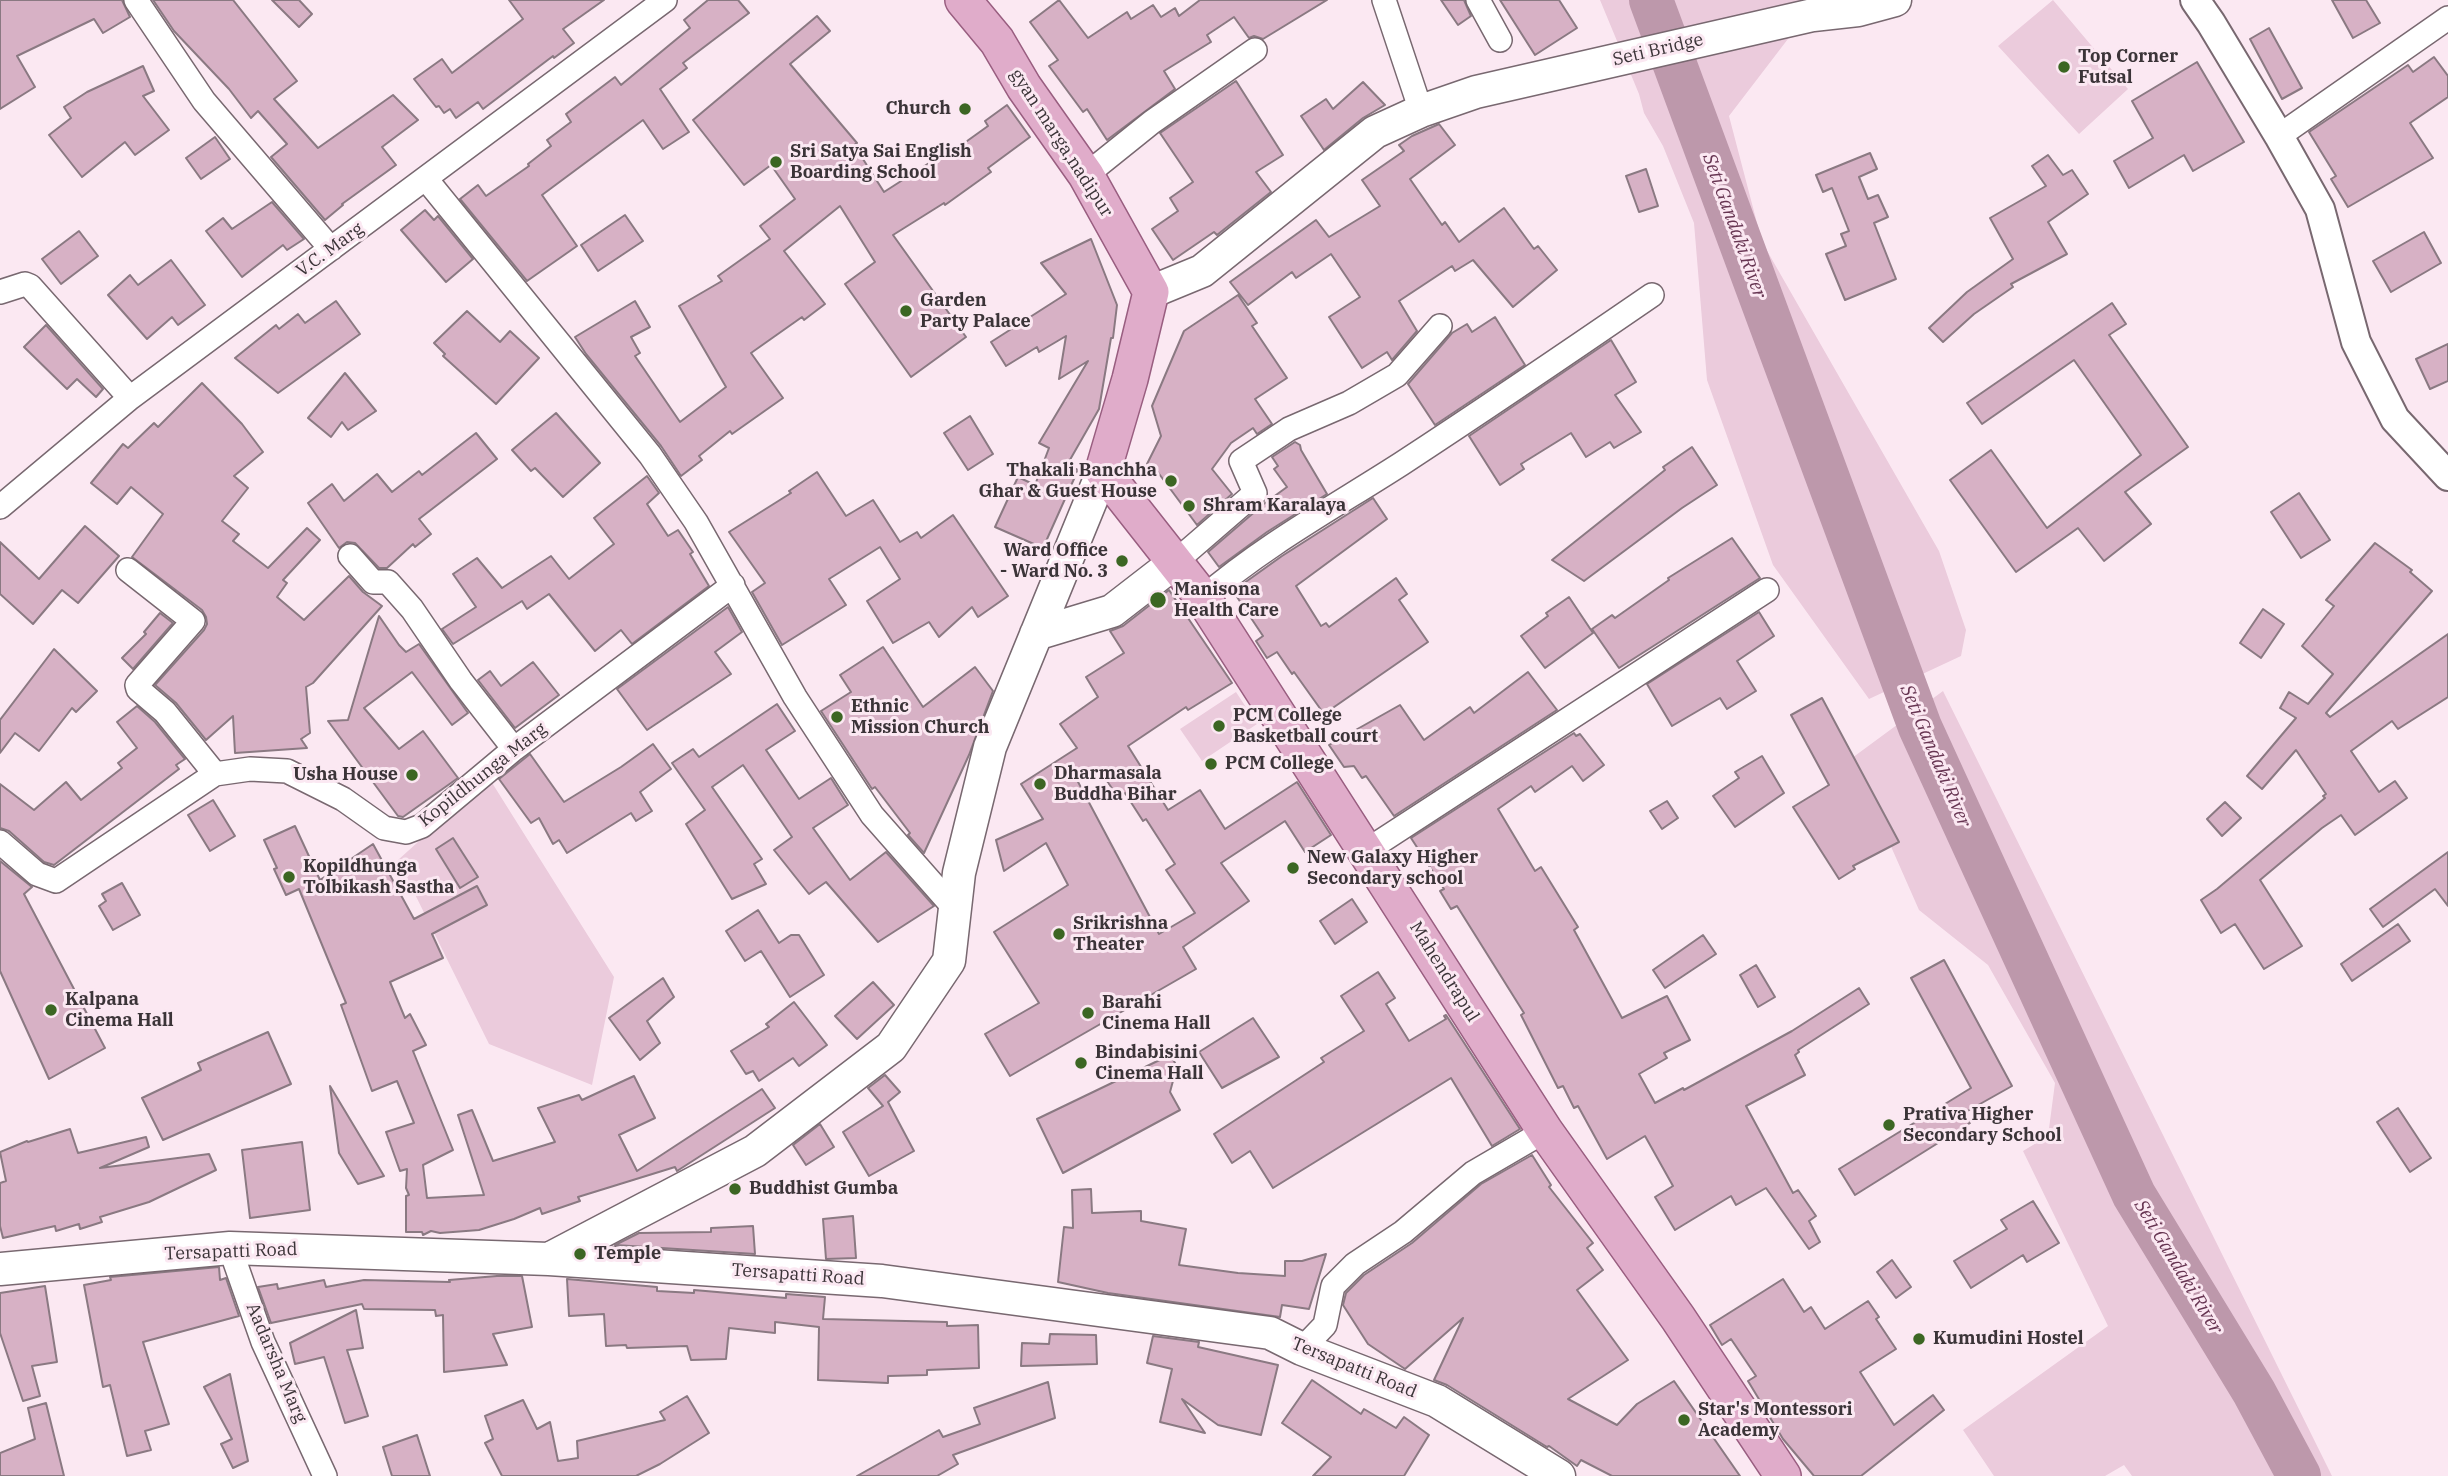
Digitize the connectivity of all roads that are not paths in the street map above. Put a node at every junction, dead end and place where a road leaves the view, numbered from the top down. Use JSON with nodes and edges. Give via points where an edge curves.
{"nodes":[{"id":1,"x":136,"y":0,"type":"edge"},
{"id":2,"x":665,"y":0,"type":"edge"},
{"id":3,"x":963,"y":0,"type":"edge"},
{"id":4,"x":1384,"y":0,"type":"edge"},
{"id":5,"x":1478,"y":0,"type":"edge"},
{"id":6,"x":1895,"y":0,"type":"edge"},
{"id":7,"x":2195,"y":0,"type":"edge"},
{"id":8,"x":2448,"y":18,"type":"edge"},
{"id":9,"x":1500,"y":40,"type":"dead end"},
{"id":10,"x":1255,"y":50,"type":"dead end"},
{"id":11,"x":1421,"y":111,"type":"junction"},
{"id":12,"x":2279,"y":136,"type":"junction"},
{"id":13,"x":1086,"y":175,"type":"junction"},
{"id":14,"x":426,"y":179,"type":"junction"},
{"id":15,"x":331,"y":249,"type":"junction"},
{"id":16,"x":0,"y":292,"type":"edge"},
{"id":17,"x":1151,"y":292,"type":"junction"},
{"id":18,"x":1652,"y":295,"type":"dead end"},
{"id":19,"x":1440,"y":326,"type":"dead end"},
{"id":20,"x":130,"y":398,"type":"junction"},
{"id":21,"x":1103,"y":471,"type":"junction"},
{"id":22,"x":2448,"y":476,"type":"edge"},
{"id":23,"x":0,"y":507,"type":"edge"},
{"id":24,"x":349,"y":556,"type":"dead end"},
{"id":25,"x":1174,"y":563,"type":"junction"},
{"id":26,"x":128,"y":570,"type":"dead end"},
{"id":27,"x":733,"y":585,"type":"junction"},
{"id":28,"x":1767,"y":590,"type":"dead end"},
{"id":29,"x":1203,"y":598,"type":"junction"},
{"id":30,"x":1036,"y":634,"type":"junction"},
{"id":31,"x":514,"y":749,"type":"junction"},
{"id":32,"x":215,"y":774,"type":"junction"},
{"id":33,"x":0,"y":842,"type":"edge"},
{"id":34,"x":1366,"y":851,"type":"junction"},
{"id":35,"x":954,"y":908,"type":"junction"},
{"id":36,"x":1545,"y":1131,"type":"junction"},
{"id":37,"x":229,"y":1248,"type":"junction"},
{"id":38,"x":549,"y":1259,"type":"junction"},
{"id":39,"x":0,"y":1269,"type":"edge"},
{"id":40,"x":1302,"y":1349,"type":"junction"},
{"id":41,"x":325,"y":1476,"type":"edge"},
{"id":42,"x":1559,"y":1476,"type":"edge"},
{"id":43,"x":1783,"y":1476,"type":"edge"}],
"edges":[{"from":1,"to":15,"type":"street","via":[[204,101]]},
{"from":2,"to":14,"type":"street","name":"V.C. Marg"},
{"from":3,"to":13,"type":"main road","name":"gyan marga,nadipur","via":[[997,41]]},
{"from":4,"to":11,"type":"street"},
{"from":5,"to":9,"type":"street"},
{"from":6,"to":11,"type":"main road","name":"Seti Bridge","via":[[1504,85]]},
{"from":7,"to":12,"type":"street"},
{"from":8,"to":12,"type":"street"},
{"from":10,"to":13,"type":"street"},
{"from":11,"to":17,"type":"main road","name":"Seti Bridge","via":[[1375,132],[1202,271]]},
{"from":12,"to":22,"type":"street","via":[[2320,209],[2356,342],[2395,419]]},
{"from":13,"to":17,"type":"main road","name":"gyan marga,nadipur"},
{"from":14,"to":15,"type":"street","name":"V.C. Marg"},
{"from":14,"to":27,"type":"street","via":[[650,456]]},
{"from":15,"to":20,"type":"street","name":"V.C. Marg"},
{"from":16,"to":20,"type":"street","via":[[30,286]]},
{"from":17,"to":21,"type":"main road"},
{"from":18,"to":29,"type":"street","via":[[1286,537]]},
{"from":19,"to":25,"type":"street","via":[[1397,375],[1349,403],[1289,429],[1241,461],[1255,493]]},
{"from":20,"to":23,"type":"street","name":"V.C. Marg"},
{"from":21,"to":25,"type":"main road","name":"Mahendrapul"},
{"from":21,"to":30,"type":"main road"},
{"from":24,"to":31,"type":"street","via":[[373,582],[388,582],[412,609]]},
{"from":25,"to":29,"type":"main road","name":"Mahendrapul"},
{"from":25,"to":30,"type":"main road","via":[[1112,611]]},
{"from":26,"to":32,"type":"street","via":[[193,621],[137,685]]},
{"from":27,"to":31,"type":"street","name":"Kopildhunga Marg"},
{"from":27,"to":35,"type":"street","via":[[795,697],[872,815]]},
{"from":28,"to":34,"type":"street"},
{"from":29,"to":34,"type":"main road","name":"Mahendrapul"},
{"from":30,"to":35,"type":"main road","via":[[990,747]]},
{"from":31,"to":32,"type":"street","name":"Kopildhunga Marg","via":[[422,826],[406,832],[384,828],[343,799],[287,771],[250,769]]},
{"from":32,"to":33,"type":"street","name":"Kopildhunga Marg","via":[[56,881],[37,874]]},
{"from":34,"to":36,"type":"main road","name":"Mahendrapul"},
{"from":35,"to":38,"type":"main road","via":[[948,961],[891,1047],[755,1151]]},
{"from":36,"to":40,"type":"street","via":[[1473,1173],[1403,1232],[1355,1264],[1333,1286],[1325,1325]]},
{"from":36,"to":43,"type":"main road","name":"Mahendrapul"},
{"from":37,"to":38,"type":"main road","name":"Tersapatti Road"},
{"from":37,"to":39,"type":"main road","name":"Tersapatti Road"},
{"from":37,"to":41,"type":"street","name":"Aadarsha Marg","via":[[264,1342]]},
{"from":38,"to":40,"type":"main road","name":"Tersapatti Road","via":[[882,1281],[1270,1333]]},
{"from":40,"to":42,"type":"main road","name":"Tersapatti Road","via":[[1437,1401]]}]}
